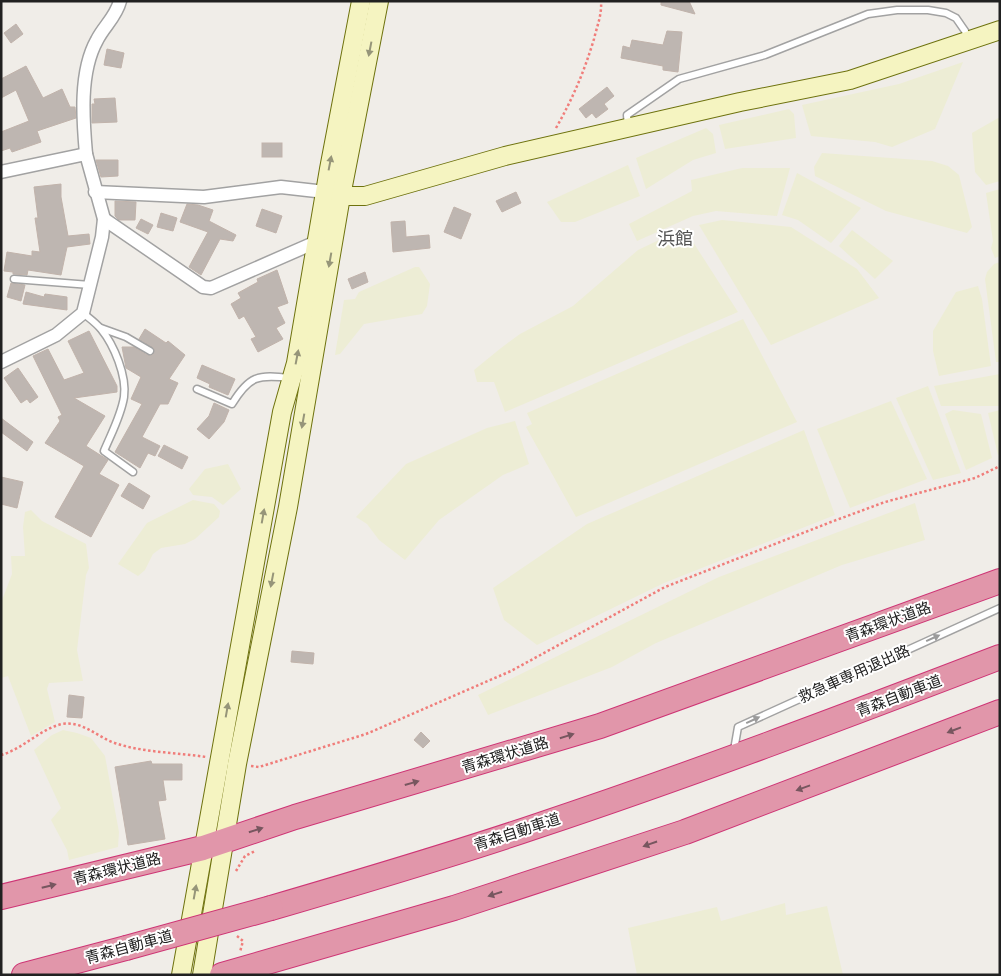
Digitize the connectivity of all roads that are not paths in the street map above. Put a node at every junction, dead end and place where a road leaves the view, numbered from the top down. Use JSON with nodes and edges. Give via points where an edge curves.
{"nodes":[{"id":1,"x":120,"y":1,"type":"edge"},
{"id":2,"x":361,"y":1,"type":"edge"},
{"id":3,"x":379,"y":1,"type":"edge"},
{"id":4,"x":1000,"y":30,"type":"edge"},
{"id":5,"x":968,"y":42,"type":"junction"},
{"id":6,"x":628,"y":127,"type":"junction"},
{"id":7,"x":86,"y":154,"type":"junction"},
{"id":8,"x":1,"y":172,"type":"edge"},
{"id":9,"x":95,"y":192,"type":"junction"},
{"id":10,"x":333,"y":194,"type":"junction"},
{"id":11,"x":104,"y":219,"type":"junction"},
{"id":12,"x":335,"y":235,"type":"junction"},
{"id":13,"x":316,"y":241,"type":"junction"},
{"id":14,"x":14,"y":279,"type":"dead end"},
{"id":15,"x":90,"y":285,"type":"junction"},
{"id":16,"x":84,"y":314,"type":"junction"},
{"id":17,"x":101,"y":328,"type":"junction"},
{"id":18,"x":150,"y":351,"type":"dead end"},
{"id":19,"x":1,"y":362,"type":"edge"},
{"id":20,"x":292,"y":379,"type":"junction"},
{"id":21,"x":197,"y":389,"type":"dead end"},
{"id":22,"x":133,"y":472,"type":"dead end"},
{"id":23,"x":1000,"y":581,"type":"edge"},
{"id":24,"x":1000,"y":608,"type":"edge"},
{"id":25,"x":1000,"y":657,"type":"edge"},
{"id":26,"x":1000,"y":712,"type":"edge"},
{"id":27,"x":733,"y":759,"type":"junction"},
{"id":28,"x":213,"y":844,"type":"junction"},
{"id":29,"x":1,"y":897,"type":"edge"},
{"id":30,"x":228,"y":973,"type":"edge"},
{"id":31,"x":24,"y":975,"type":"edge"},
{"id":32,"x":181,"y":975,"type":"edge"},
{"id":33,"x":202,"y":975,"type":"edge"}],
"edges":[{"from":1,"to":7,"type":"street","via":[[117,14],[96,41],[87,73],[83,114]]},
{"from":10,"to":2,"type":"street","one_way":true},
{"from":3,"to":10,"type":"street","one_way":true},
{"from":4,"to":5,"type":"street"},
{"from":5,"to":6,"type":"street","via":[[850,80]]},
{"from":5,"to":6,"type":"lane","via":[[956,18],[946,13],[897,10],[868,14],[765,55],[679,79],[627,115]]},
{"from":6,"to":10,"type":"street","via":[[545,146],[365,196]]},
{"from":7,"to":8,"type":"street"},
{"from":7,"to":9,"type":"street"},
{"from":9,"to":10,"type":"street","via":[[204,197],[281,187]]},
{"from":9,"to":11,"type":"street"},
{"from":10,"to":12,"type":"street"},
{"from":10,"to":13,"type":"street"},
{"from":11,"to":13,"type":"street","via":[[203,287],[212,288]]},
{"from":11,"to":15,"type":"street"},
{"from":12,"to":13,"type":"street"},
{"from":12,"to":28,"type":"street","one_way":true,"via":[[288,506],[238,764]]},
{"from":20,"to":13,"type":"street","one_way":true},
{"from":14,"to":15,"type":"lane"},
{"from":15,"to":16,"type":"street"},
{"from":16,"to":17,"type":"lane"},
{"from":16,"to":19,"type":"street","via":[[56,335]]},
{"from":17,"to":18,"type":"lane"},
{"from":17,"to":22,"type":"lane","via":[[123,377],[124,395],[104,451]]},
{"from":20,"to":21,"type":"lane","via":[[255,378],[244,385],[232,404]]},
{"from":28,"to":20,"type":"street","one_way":true,"via":[[219,758],[282,412]]},
{"from":28,"to":23,"type":"highway","name":"青森環状道路","one_way":true,"via":[[600,726]]},
{"from":27,"to":24,"type":"lane","name":"救急車専用退出路","one_way":true,"via":[[738,727]]},
{"from":25,"to":27,"type":"highway","name":"青森自動車道"},
{"from":26,"to":30,"type":"highway","one_way":true,"via":[[676,835],[454,908]]},
{"from":27,"to":31,"type":"highway","name":"青森自動車道","bridge":true,"via":[[536,827],[270,908]]},
{"from":29,"to":28,"type":"highway","name":"青森環状道路","one_way":true},
{"from":32,"to":28,"type":"street","one_way":true},
{"from":28,"to":33,"type":"street"}]}
